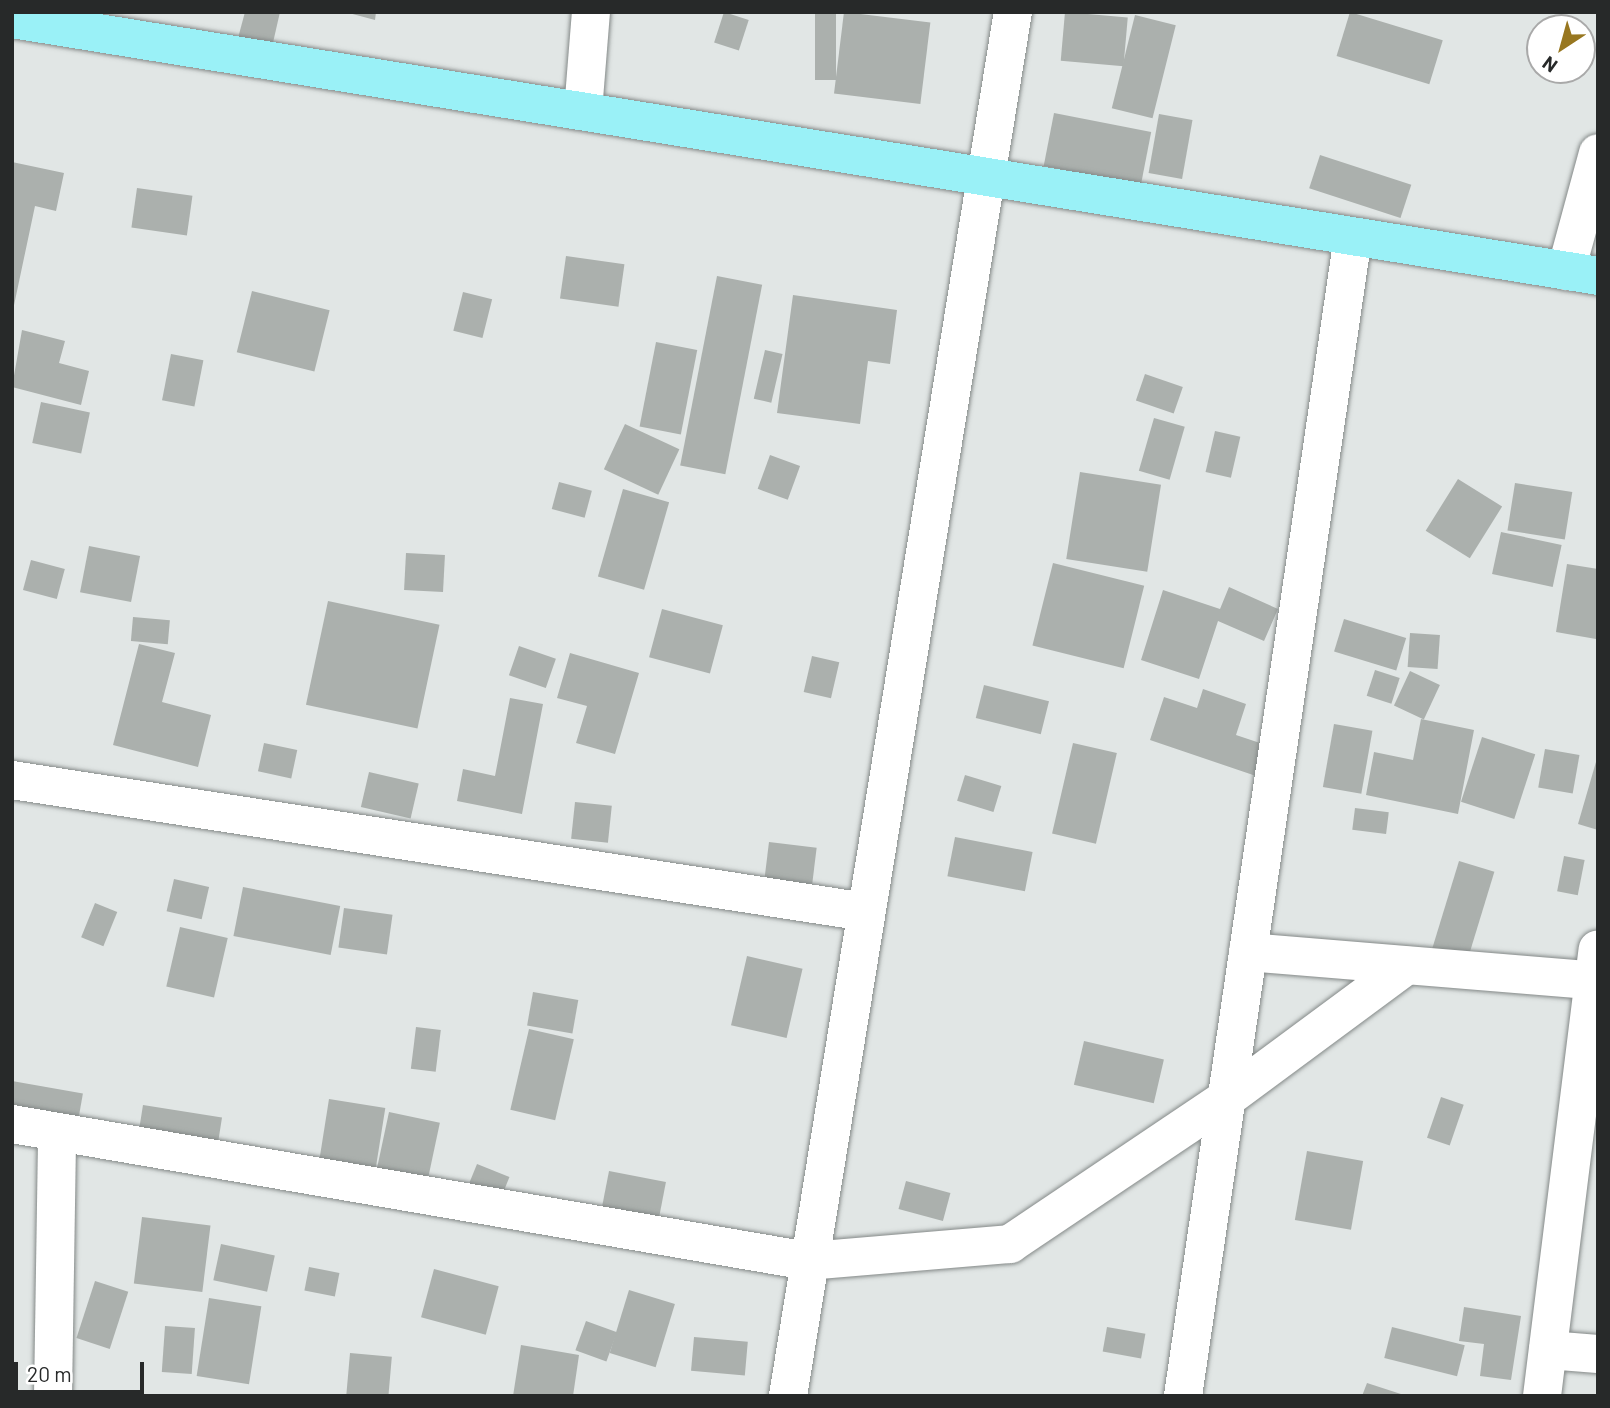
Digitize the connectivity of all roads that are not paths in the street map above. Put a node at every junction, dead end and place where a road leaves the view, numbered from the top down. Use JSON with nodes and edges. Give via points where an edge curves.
{"nodes":[{"id":1,"x":591,"y":12,"type":"edge"},
{"id":2,"x":1013,"y":12,"type":"edge"},
{"id":3,"x":12,"y":19,"type":"edge"},
{"id":4,"x":583,"y":111,"type":"junction"},
{"id":5,"x":1598,"y":153,"type":"edge"},
{"id":6,"x":984,"y":176,"type":"junction"},
{"id":7,"x":1353,"y":236,"type":"junction"},
{"id":8,"x":1582,"y":273,"type":"edge"},
{"id":9,"x":12,"y":780,"type":"edge"},
{"id":10,"x":866,"y":912,"type":"junction"},
{"id":11,"x":1248,"y":952,"type":"junction"},
{"id":12,"x":1406,"y":965,"type":"junction"},
{"id":13,"x":1596,"y":970,"type":"edge"},
{"id":14,"x":1226,"y":1099,"type":"junction"},
{"id":15,"x":12,"y":1124,"type":"edge"},
{"id":16,"x":57,"y":1132,"type":"junction"},
{"id":17,"x":808,"y":1261,"type":"junction"},
{"id":18,"x":1548,"y":1350,"type":"junction"},
{"id":19,"x":1598,"y":1354,"type":"edge"},
{"id":20,"x":53,"y":1396,"type":"edge"},
{"id":21,"x":788,"y":1396,"type":"edge"},
{"id":22,"x":1183,"y":1396,"type":"edge"},
{"id":23,"x":1542,"y":1396,"type":"edge"}],
"edges":[{"from":1,"to":4,"type":"street"},
{"from":2,"to":6,"type":"street"},
{"from":3,"to":4,"type":"main road"},
{"from":4,"to":6,"type":"main road"},
{"from":5,"to":8,"type":"street"},
{"from":6,"to":7,"type":"main road"},
{"from":6,"to":10,"type":"street"},
{"from":7,"to":8,"type":"main road"},
{"from":7,"to":11,"type":"street"},
{"from":9,"to":10,"type":"street"},
{"from":10,"to":17,"type":"street"},
{"from":11,"to":12,"type":"street"},
{"from":11,"to":14,"type":"street"},
{"from":12,"to":13,"type":"street"},
{"from":12,"to":14,"type":"street"},
{"from":13,"to":18,"type":"street"},
{"from":14,"to":17,"type":"street","via":[[1010,1244]]},
{"from":14,"to":22,"type":"street"},
{"from":15,"to":16,"type":"street"},
{"from":16,"to":17,"type":"street"},
{"from":16,"to":20,"type":"street"},
{"from":17,"to":21,"type":"street"},
{"from":18,"to":19,"type":"street"},
{"from":18,"to":23,"type":"street"}]}
